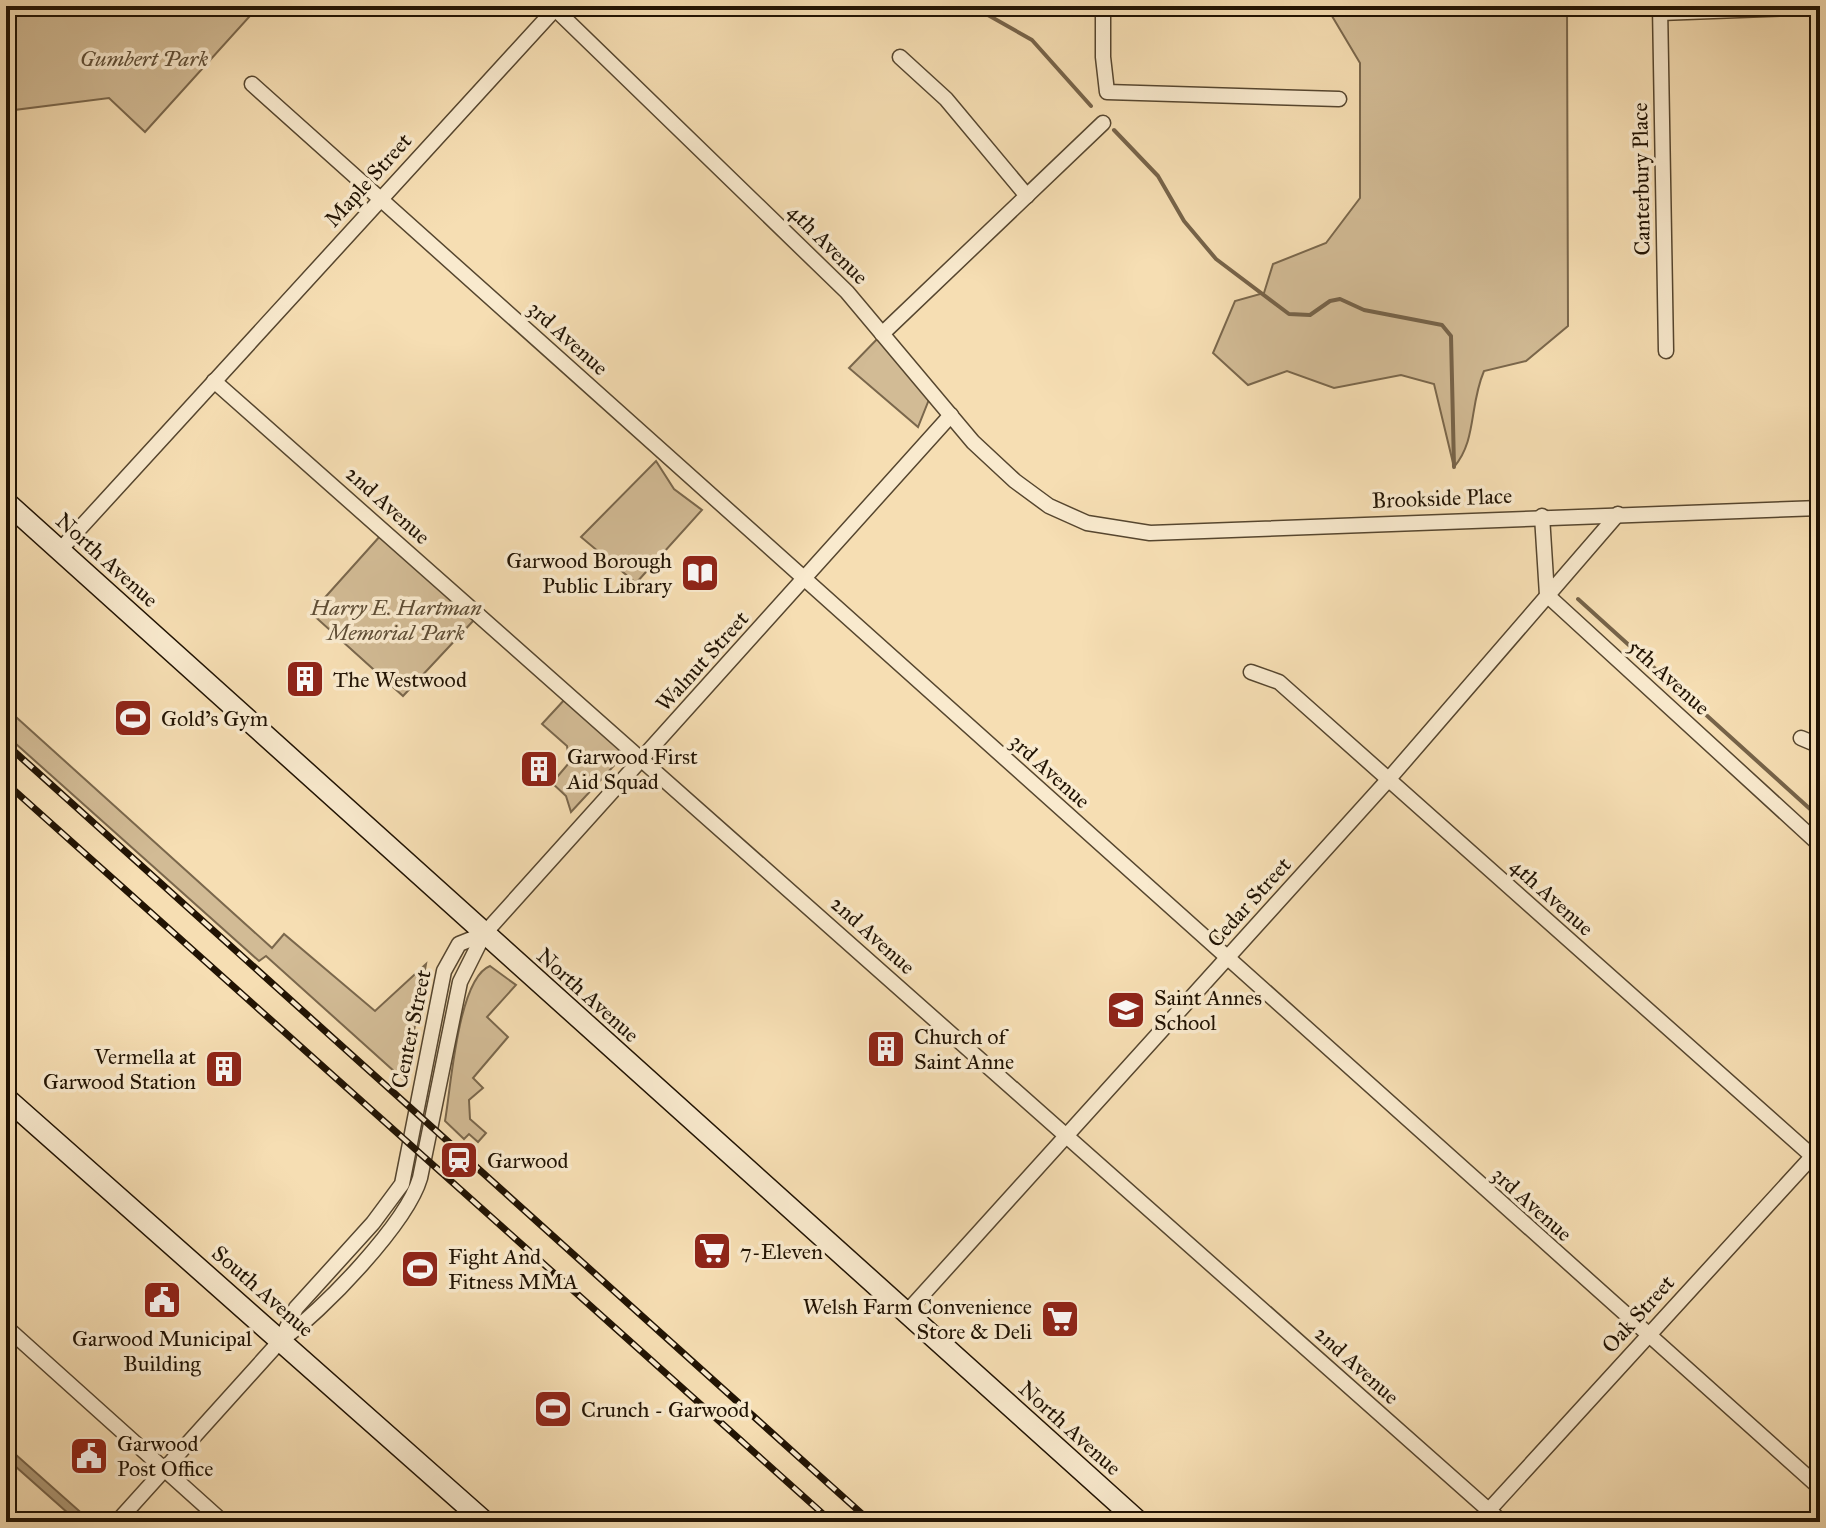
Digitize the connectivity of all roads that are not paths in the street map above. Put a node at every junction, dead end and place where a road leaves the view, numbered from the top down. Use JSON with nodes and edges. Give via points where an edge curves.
{"nodes":[{"id":1,"x":1103,"y":6,"type":"edge"},
{"id":2,"x":554,"y":7,"type":"edge"},
{"id":3,"x":1820,"y":7,"type":"edge"},
{"id":4,"x":1660,"y":9,"type":"edge"},
{"id":5,"x":900,"y":57,"type":"dead end"},
{"id":6,"x":252,"y":84,"type":"dead end"},
{"id":7,"x":1339,"y":99,"type":"dead end"},
{"id":8,"x":1103,"y":123,"type":"dead end"},
{"id":9,"x":1027,"y":196,"type":"junction"},
{"id":10,"x":380,"y":199,"type":"junction"},
{"id":11,"x":882,"y":334,"type":"junction"},
{"id":12,"x":1666,"y":351,"type":"dead end"},
{"id":13,"x":214,"y":381,"type":"junction"},
{"id":14,"x":951,"y":415,"type":"junction"},
{"id":15,"x":6,"y":502,"type":"edge"},
{"id":16,"x":1820,"y":508,"type":"edge"},
{"id":17,"x":1618,"y":514,"type":"junction"},
{"id":18,"x":1068,"y":515,"type":"joint"},
{"id":19,"x":1542,"y":516,"type":"junction"},
{"id":20,"x":60,"y":550,"type":"junction"},
{"id":21,"x":804,"y":580,"type":"junction"},
{"id":22,"x":1547,"y":595,"type":"junction"},
{"id":23,"x":1251,"y":672,"type":"dead end"},
{"id":24,"x":1801,"y":738,"type":"dead end"},
{"id":25,"x":1820,"y":746,"type":"edge"},
{"id":26,"x":643,"y":761,"type":"junction"},
{"id":27,"x":1388,"y":780,"type":"junction"},
{"id":28,"x":1820,"y":845,"type":"edge"},
{"id":29,"x":484,"y":934,"type":"junction"},
{"id":30,"x":1227,"y":960,"type":"junction"},
{"id":31,"x":6,"y":1098,"type":"edge"},
{"id":32,"x":1068,"y":1137,"type":"junction"},
{"id":33,"x":1817,"y":1156,"type":"edge"},
{"id":34,"x":906,"y":1313,"type":"junction"},
{"id":35,"x":6,"y":1327,"type":"edge"},
{"id":36,"x":1648,"y":1337,"type":"junction"},
{"id":37,"x":282,"y":1339,"type":"junction"},
{"id":38,"x":164,"y":1469,"type":"junction"},
{"id":39,"x":1820,"y":1488,"type":"edge"},
{"id":40,"x":1488,"y":1510,"type":"junction"},
{"id":41,"x":117,"y":1522,"type":"edge"},
{"id":42,"x":223,"y":1522,"type":"edge"},
{"id":43,"x":485,"y":1522,"type":"edge"},
{"id":44,"x":1139,"y":1522,"type":"edge"},
{"id":45,"x":1478,"y":1522,"type":"edge"},
{"id":46,"x":1502,"y":1522,"type":"edge"}],
"edges":[{"from":1,"to":7,"type":"street","via":[[1107,92]]},
{"from":2,"to":10,"type":"street","name":"Maple Street"},
{"from":2,"to":11,"type":"street","name":"4th Avenue","via":[[847,292]]},
{"from":3,"to":4,"type":"street"},
{"from":4,"to":12,"type":"street","name":"Canterbury Place"},
{"from":5,"to":9,"type":"street","via":[[946,99]]},
{"from":6,"to":10,"type":"street","name":"3rd Avenue"},
{"from":8,"to":9,"type":"street"},
{"from":9,"to":11,"type":"street"},
{"from":10,"to":13,"type":"street","name":"Maple Street"},
{"from":10,"to":21,"type":"street","name":"3rd Avenue"},
{"from":11,"to":14,"type":"street","name":"4th Avenue"},
{"from":13,"to":20,"type":"street","name":"Maple Street"},
{"from":13,"to":26,"type":"street","name":"2nd Avenue"},
{"from":14,"to":18,"type":"street","name":"4th Avenue","via":[[1015,481]]},
{"from":14,"to":21,"type":"street","name":"Walnut Street"},
{"from":15,"to":20,"type":"main road","name":"North Avenue"},
{"from":16,"to":17,"type":"street","name":"Brookside Place"},
{"from":17,"to":19,"type":"street","name":"Brookside Place"},
{"from":17,"to":22,"type":"street","name":"Cedar Street"},
{"from":18,"to":19,"type":"street","name":"Brookside Place","via":[[1108,528],[1150,533]]},
{"from":19,"to":22,"type":"street"},
{"from":20,"to":29,"type":"main road","name":"North Avenue"},
{"from":21,"to":26,"type":"street","name":"Walnut Street"},
{"from":21,"to":30,"type":"street","name":"3rd Avenue"},
{"from":22,"to":27,"type":"street","name":"Cedar Street"},
{"from":22,"to":28,"type":"street","name":"5th Avenue"},
{"from":23,"to":27,"type":"street","name":"4th Avenue","via":[[1279,682]]},
{"from":24,"to":25,"type":"street"},
{"from":26,"to":29,"type":"street","name":"Walnut Street"},
{"from":26,"to":32,"type":"street","name":"2nd Avenue"},
{"from":27,"to":30,"type":"street","name":"Cedar Street"},
{"from":27,"to":33,"type":"street","name":"4th Avenue"},
{"from":29,"to":34,"type":"main road","name":"North Avenue"},
{"from":29,"to":37,"type":"street","name":"Center Street","via":[[459,944],[444,971],[402,1184],[296,1308]]},
{"from":30,"to":32,"type":"street","name":"Cedar Street"},
{"from":30,"to":36,"type":"street","name":"3rd Avenue"},
{"from":31,"to":37,"type":"main road","name":"South Avenue"},
{"from":32,"to":34,"type":"street","name":"Cedar Street"},
{"from":32,"to":40,"type":"street","name":"2nd Avenue"},
{"from":33,"to":36,"type":"street","name":"Oak Street"},
{"from":34,"to":44,"type":"main road","name":"North Avenue"},
{"from":35,"to":38,"type":"street"},
{"from":36,"to":39,"type":"street","name":"3rd Avenue"},
{"from":36,"to":40,"type":"street","name":"Oak Street"},
{"from":37,"to":38,"type":"street","name":"Center Street"},
{"from":37,"to":43,"type":"main road","name":"South Avenue"},
{"from":38,"to":41,"type":"street","name":"Center Street"},
{"from":38,"to":42,"type":"street"},
{"from":40,"to":45,"type":"street","name":"Oak Street"},
{"from":40,"to":46,"type":"street","name":"2nd Avenue"}]}
